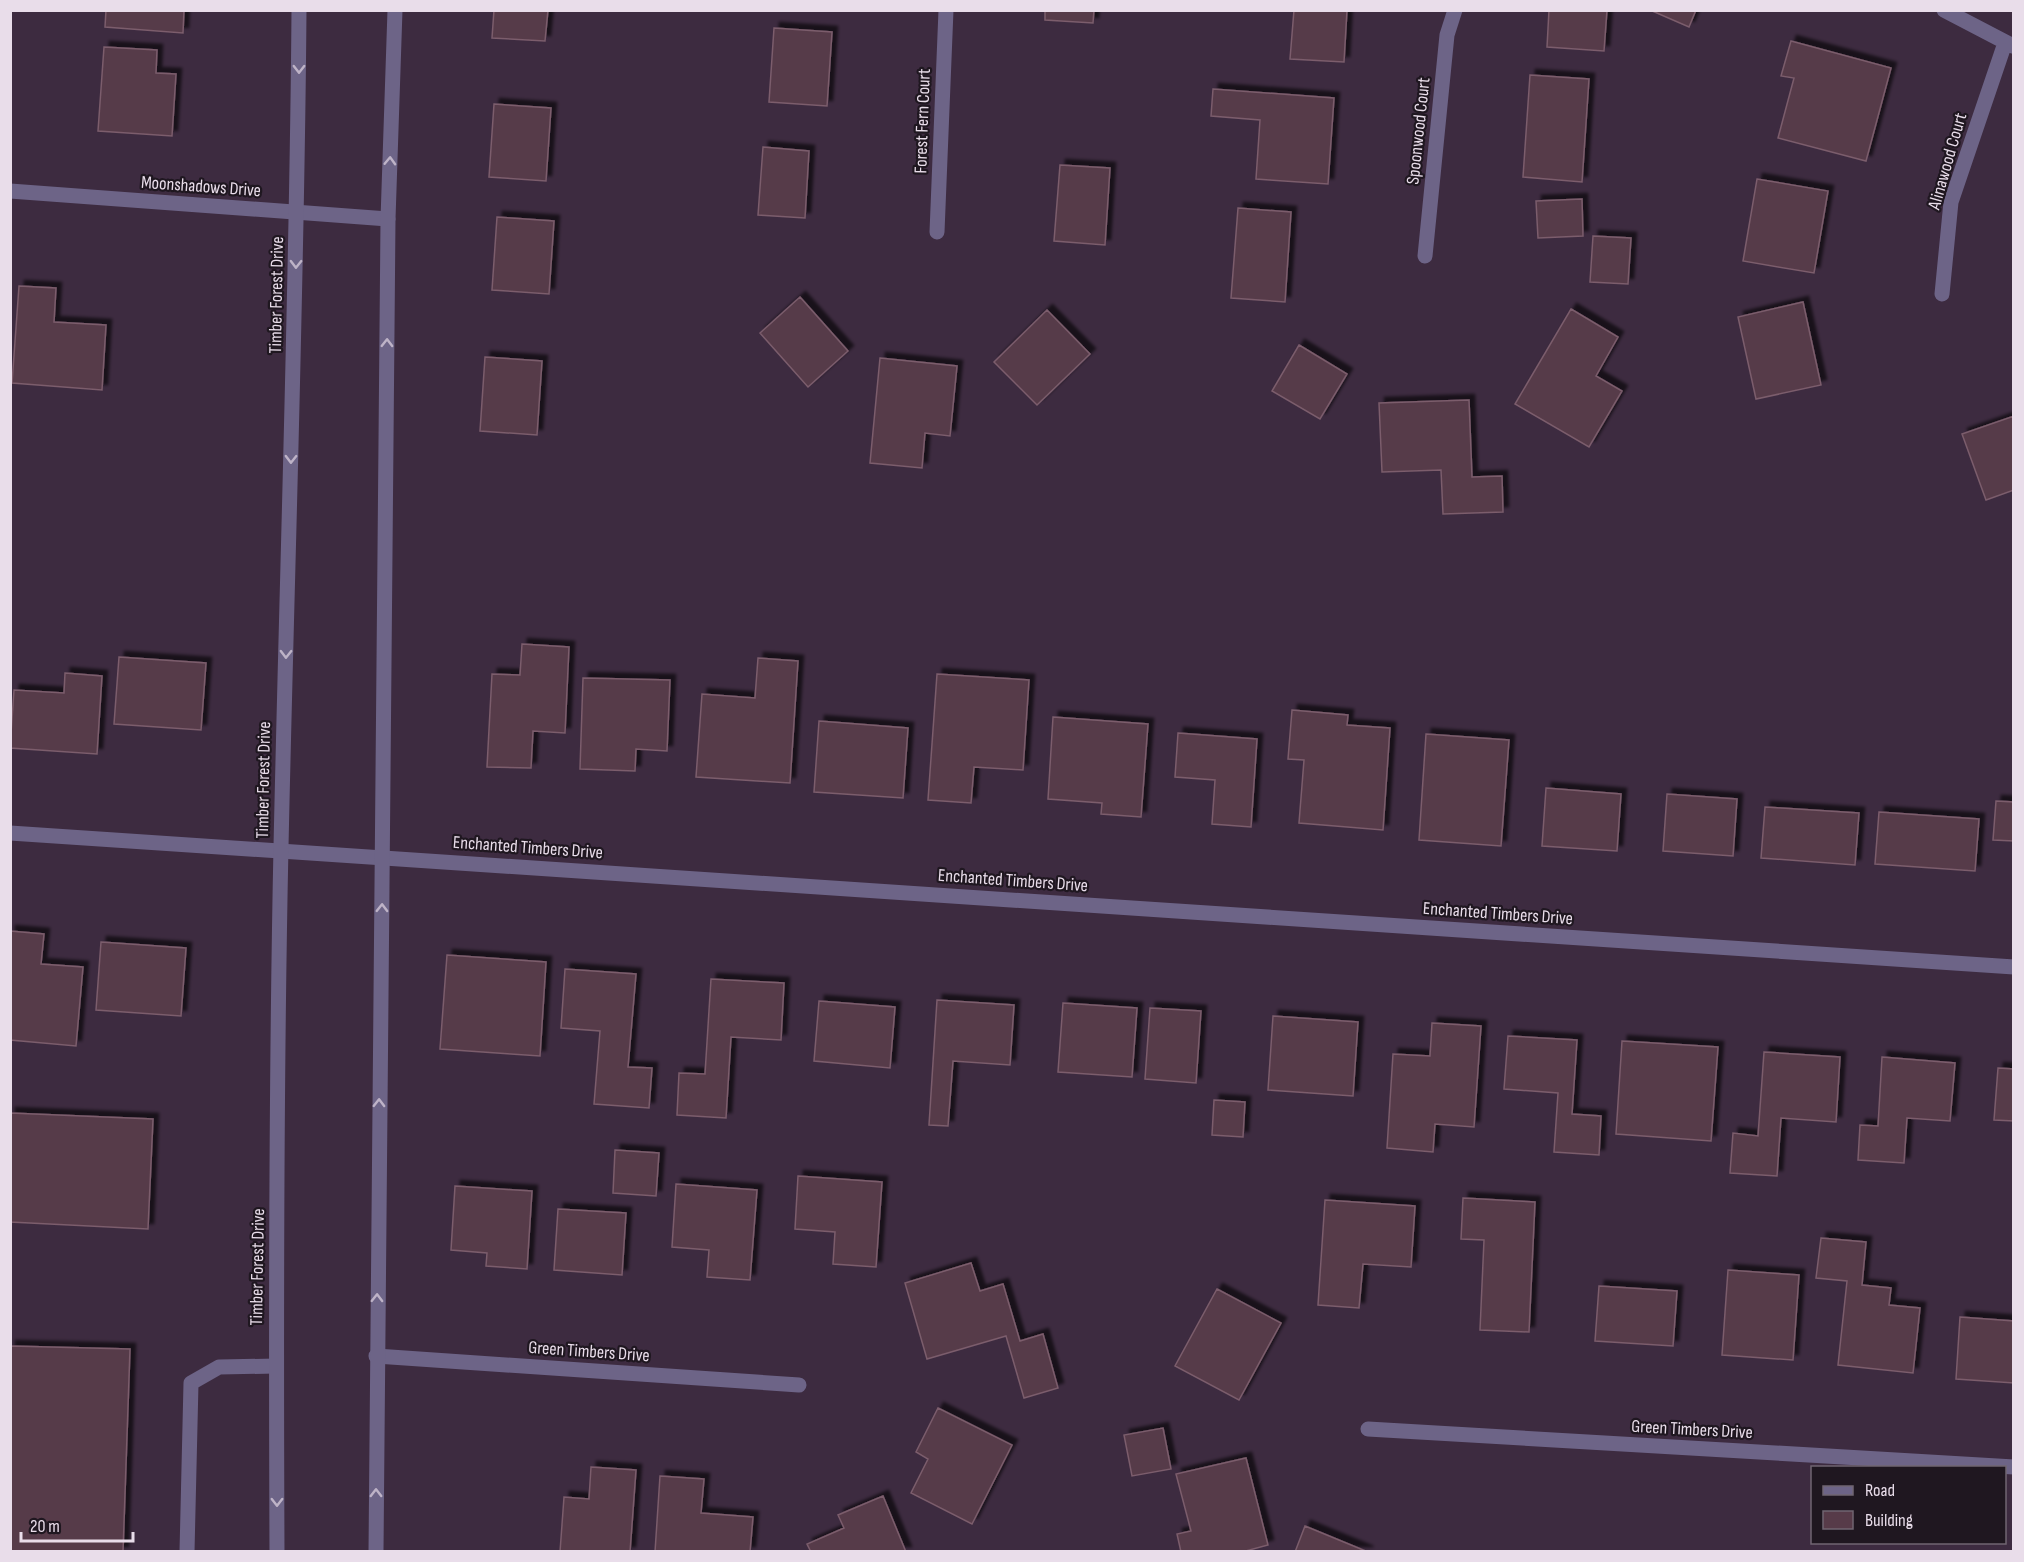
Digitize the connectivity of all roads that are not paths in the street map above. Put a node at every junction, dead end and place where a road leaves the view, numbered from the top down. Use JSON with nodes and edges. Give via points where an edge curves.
{"nodes":[{"id":1,"x":299,"y":10,"type":"edge"},
{"id":2,"x":395,"y":10,"type":"edge"},
{"id":3,"x":946,"y":10,"type":"edge"},
{"id":4,"x":1455,"y":10,"type":"edge"},
{"id":5,"x":1944,"y":10,"type":"edge"},
{"id":6,"x":2009,"y":45,"type":"edge"},
{"id":7,"x":10,"y":191,"type":"edge"},
{"id":8,"x":297,"y":212,"type":"junction"},
{"id":9,"x":388,"y":219,"type":"junction"},
{"id":10,"x":937,"y":232,"type":"dead end"},
{"id":11,"x":1425,"y":256,"type":"dead end"},
{"id":12,"x":1942,"y":294,"type":"dead end"},
{"id":13,"x":10,"y":833,"type":"edge"},
{"id":14,"x":281,"y":851,"type":"junction"},
{"id":15,"x":382,"y":857,"type":"junction"},
{"id":16,"x":2013,"y":967,"type":"edge"},
{"id":17,"x":376,"y":1356,"type":"junction"},
{"id":18,"x":276,"y":1366,"type":"junction"},
{"id":19,"x":799,"y":1385,"type":"dead end"},
{"id":20,"x":1368,"y":1429,"type":"dead end"},
{"id":21,"x":1996,"y":1466,"type":"edge"},
{"id":22,"x":187,"y":1551,"type":"edge"},
{"id":23,"x":277,"y":1551,"type":"edge"},
{"id":24,"x":376,"y":1551,"type":"edge"}],
"edges":[{"from":1,"to":8,"type":"street","name":"Timber Forest Drive","one_way":true},
{"from":9,"to":2,"type":"street","one_way":true},
{"from":3,"to":10,"type":"street","name":"Forest Fern Court"},
{"from":4,"to":11,"type":"street","name":"Spoonwood Court","via":[[1447,35]]},
{"from":5,"to":6,"type":"street"},
{"from":6,"to":12,"type":"street","name":"Alinawood Court","via":[[1951,202]]},
{"from":7,"to":8,"type":"street","name":"Moonshadows Drive"},
{"from":8,"to":9,"type":"street","name":"Moonshadows Drive"},
{"from":8,"to":14,"type":"street","name":"Timber Forest Drive","one_way":true},
{"from":15,"to":9,"type":"street","one_way":true},
{"from":13,"to":14,"type":"street","name":"Enchanted Timbers Drive"},
{"from":14,"to":15,"type":"street","name":"Enchanted Timbers Drive"},
{"from":14,"to":18,"type":"street","name":"Timber Forest Drive"},
{"from":15,"to":16,"type":"street","name":"Enchanted Timbers Drive"},
{"from":17,"to":15,"type":"street","one_way":true},
{"from":17,"to":19,"type":"street","name":"Green Timbers Drive"},
{"from":24,"to":17,"type":"street","one_way":true},
{"from":18,"to":22,"type":"street","via":[[219,1367],[191,1383]]},
{"from":18,"to":23,"type":"street","name":"Timber Forest Drive","one_way":true},
{"from":20,"to":21,"type":"street","name":"Green Timbers Drive"}]}
